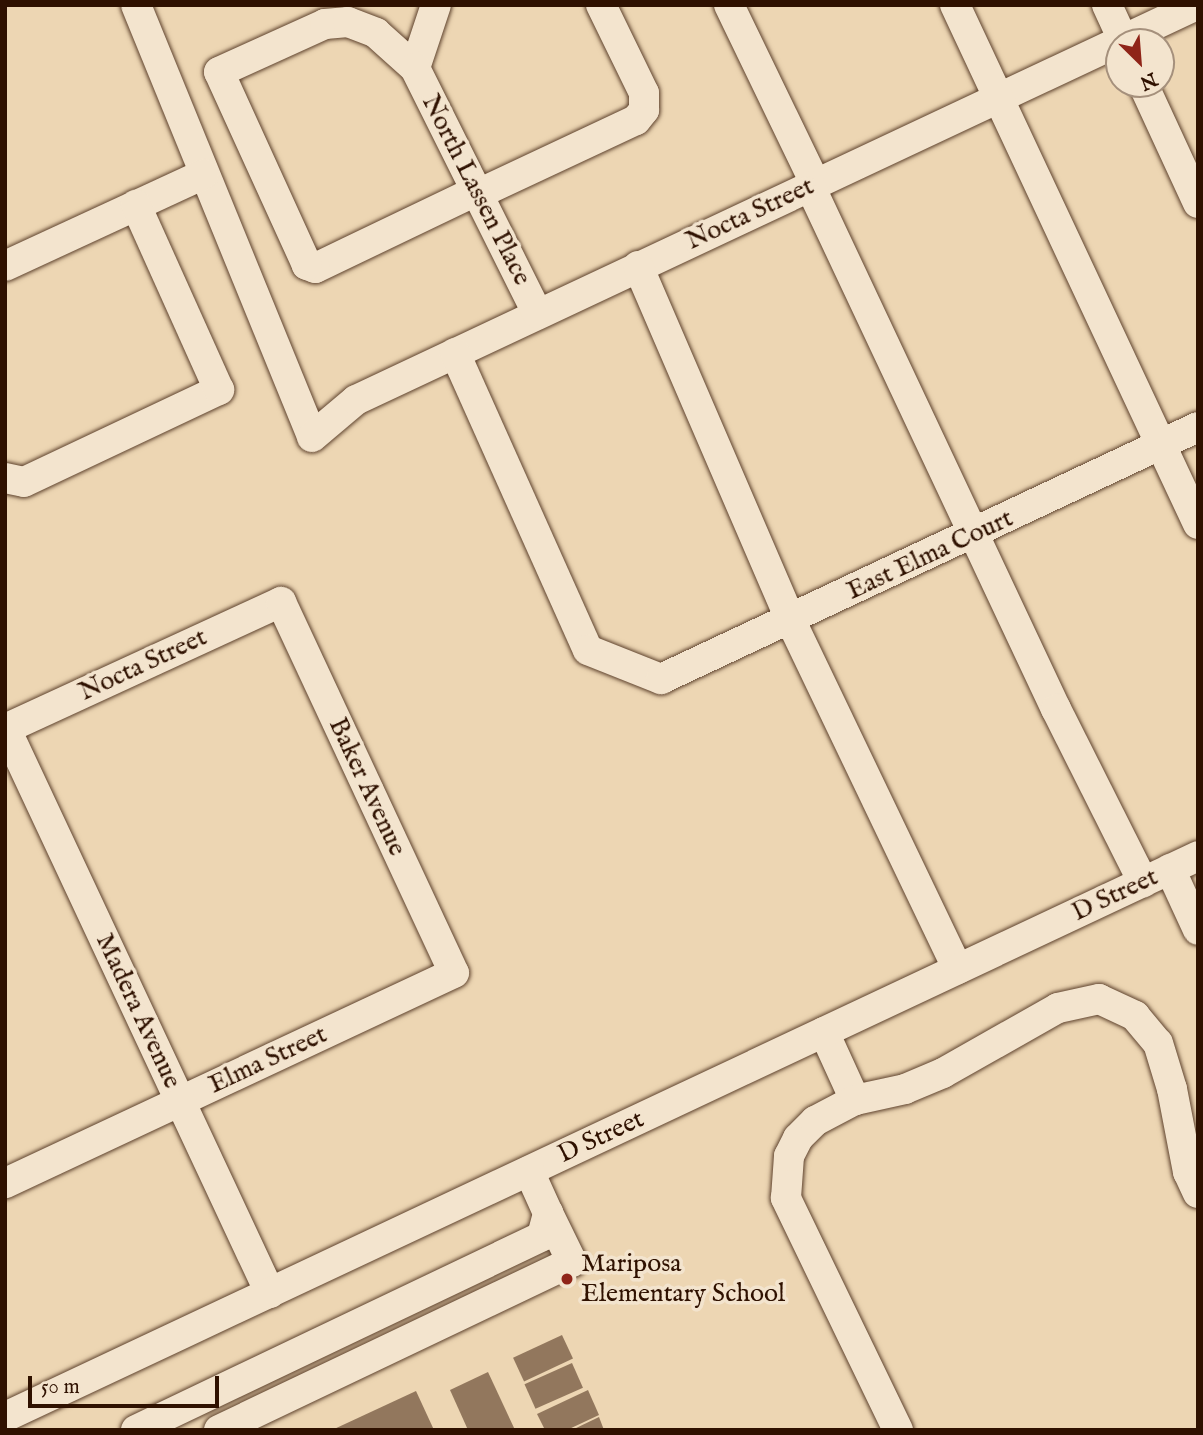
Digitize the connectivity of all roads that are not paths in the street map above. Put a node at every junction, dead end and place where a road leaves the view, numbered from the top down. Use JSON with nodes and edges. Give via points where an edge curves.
{"nodes":[{"id":1,"x":136,"y":5,"type":"edge"},
{"id":2,"x":436,"y":5,"type":"edge"},
{"id":3,"x":601,"y":5,"type":"edge"},
{"id":4,"x":729,"y":5,"type":"edge"},
{"id":5,"x":955,"y":5,"type":"edge"},
{"id":6,"x":1107,"y":5,"type":"edge"},
{"id":7,"x":1197,"y":5,"type":"edge"},
{"id":8,"x":1117,"y":28,"type":"edge"},
{"id":9,"x":1150,"y":28,"type":"edge"},
{"id":10,"x":1105,"y":49,"type":"edge"},
{"id":11,"x":415,"y":68,"type":"junction"},
{"id":12,"x":1149,"y":98,"type":"edge"},
{"id":13,"x":998,"y":99,"type":"junction"},
{"id":14,"x":204,"y":174,"type":"junction"},
{"id":15,"x":813,"y":185,"type":"junction"},
{"id":16,"x":477,"y":193,"type":"junction"},
{"id":17,"x":1198,"y":204,"type":"edge"},
{"id":18,"x":135,"y":205,"type":"junction"},
{"id":19,"x":5,"y":266,"type":"edge"},
{"id":20,"x":638,"y":266,"type":"junction"},
{"id":21,"x":537,"y":313,"type":"junction"},
{"id":22,"x":455,"y":352,"type":"junction"},
{"id":23,"x":1198,"y":427,"type":"edge"},
{"id":24,"x":1162,"y":444,"type":"junction"},
{"id":25,"x":5,"y":478,"type":"edge"},
{"id":26,"x":1198,"y":524,"type":"edge"},
{"id":27,"x":973,"y":536,"type":"junction"},
{"id":28,"x":281,"y":602,"type":"joint"},
{"id":29,"x":790,"y":620,"type":"junction"},
{"id":30,"x":6,"y":729,"type":"edge"},
{"id":31,"x":1198,"y":856,"type":"edge"},
{"id":32,"x":1170,"y":869,"type":"junction"},
{"id":33,"x":1143,"y":882,"type":"junction"},
{"id":34,"x":1198,"y":930,"type":"edge"},
{"id":35,"x":958,"y":969,"type":"junction"},
{"id":36,"x":454,"y":973,"type":"joint"},
{"id":37,"x":824,"y":1032,"type":"junction"},
{"id":38,"x":855,"y":1100,"type":"junction"},
{"id":39,"x":180,"y":1101,"type":"junction"},
{"id":40,"x":529,"y":1171,"type":"junction"},
{"id":41,"x":5,"y":1183,"type":"edge"},
{"id":42,"x":1198,"y":1193,"type":"edge"},
{"id":43,"x":548,"y":1213,"type":"junction"},
{"id":44,"x":270,"y":1293,"type":"junction"},
{"id":45,"x":5,"y":1417,"type":"edge"},
{"id":46,"x":5,"y":1424,"type":"edge"},
{"id":47,"x":8,"y":1430,"type":"edge"},
{"id":48,"x":136,"y":1430,"type":"edge"},
{"id":49,"x":219,"y":1430,"type":"edge"},
{"id":50,"x":898,"y":1430,"type":"edge"}],
"edges":[{"from":1,"to":14,"type":"street"},
{"from":2,"to":11,"type":"street"},
{"from":3,"to":16,"type":"street","via":[[644,93],[644,110],[636,120]]},
{"from":4,"to":15,"type":"street"},
{"from":5,"to":13,"type":"street"},
{"from":6,"to":8,"type":"street"},
{"from":7,"to":9,"type":"street","name":"Nocta Street"},
{"from":10,"to":13,"type":"street","name":"Nocta Street"},
{"from":11,"to":16,"type":"street","name":"North Lassen Place"},
{"from":11,"to":16,"type":"street","via":[[376,33],[348,22],[325,24],[219,72],[307,265],[315,268]]},
{"from":12,"to":17,"type":"street"},
{"from":13,"to":15,"type":"street","name":"Nocta Street"},
{"from":13,"to":24,"type":"street"},
{"from":14,"to":18,"type":"street"},
{"from":14,"to":22,"type":"street","name":"Nocta Street","via":[[312,437],[356,400]]},
{"from":15,"to":20,"type":"street","name":"Nocta Street"},
{"from":15,"to":27,"type":"street"},
{"from":16,"to":21,"type":"street","name":"North Lassen Place"},
{"from":18,"to":19,"type":"street"},
{"from":18,"to":25,"type":"street","via":[[219,390],[24,482]]},
{"from":20,"to":21,"type":"street","name":"Nocta Street"},
{"from":20,"to":29,"type":"street"},
{"from":21,"to":22,"type":"street","name":"Nocta Street"},
{"from":22,"to":29,"type":"street","name":"East Elma Court","via":[[588,650],[661,679]]},
{"from":23,"to":24,"type":"street","name":"East Elma Court"},
{"from":24,"to":26,"type":"street"},
{"from":24,"to":27,"type":"street","name":"East Elma Court"},
{"from":27,"to":29,"type":"street","name":"East Elma Court"},
{"from":27,"to":33,"type":"street"},
{"from":28,"to":30,"type":"street","name":"Nocta Street"},
{"from":28,"to":36,"type":"street","name":"Baker Avenue"},
{"from":29,"to":35,"type":"street"},
{"from":30,"to":39,"type":"street","name":"Madera Avenue"},
{"from":31,"to":32,"type":"street","name":"D Street"},
{"from":32,"to":33,"type":"street","name":"D Street"},
{"from":32,"to":34,"type":"street"},
{"from":33,"to":35,"type":"street","name":"D Street"},
{"from":35,"to":37,"type":"street","name":"D Street"},
{"from":36,"to":39,"type":"street","name":"Elma Street"},
{"from":37,"to":38,"type":"street"},
{"from":37,"to":40,"type":"street","name":"D Street"},
{"from":38,"to":42,"type":"street","via":[[905,1089],[943,1073],[1058,1008],[1099,999],[1135,1016],[1157,1043],[1172,1089],[1188,1172]]},
{"from":38,"to":50,"type":"street","via":[[815,1121],[798,1138],[785,1177],[786,1198]]},
{"from":39,"to":41,"type":"street","name":"Elma Street"},
{"from":39,"to":44,"type":"street","name":"Madera Avenue"},
{"from":40,"to":43,"type":"street"},
{"from":40,"to":44,"type":"street","name":"D Street"},
{"from":43,"to":48,"type":"street","via":[[542,1236]]},
{"from":43,"to":49,"type":"street","via":[[572,1262]]},
{"from":44,"to":45,"type":"street","name":"D Street"},
{"from":46,"to":47,"type":"street"}]}
